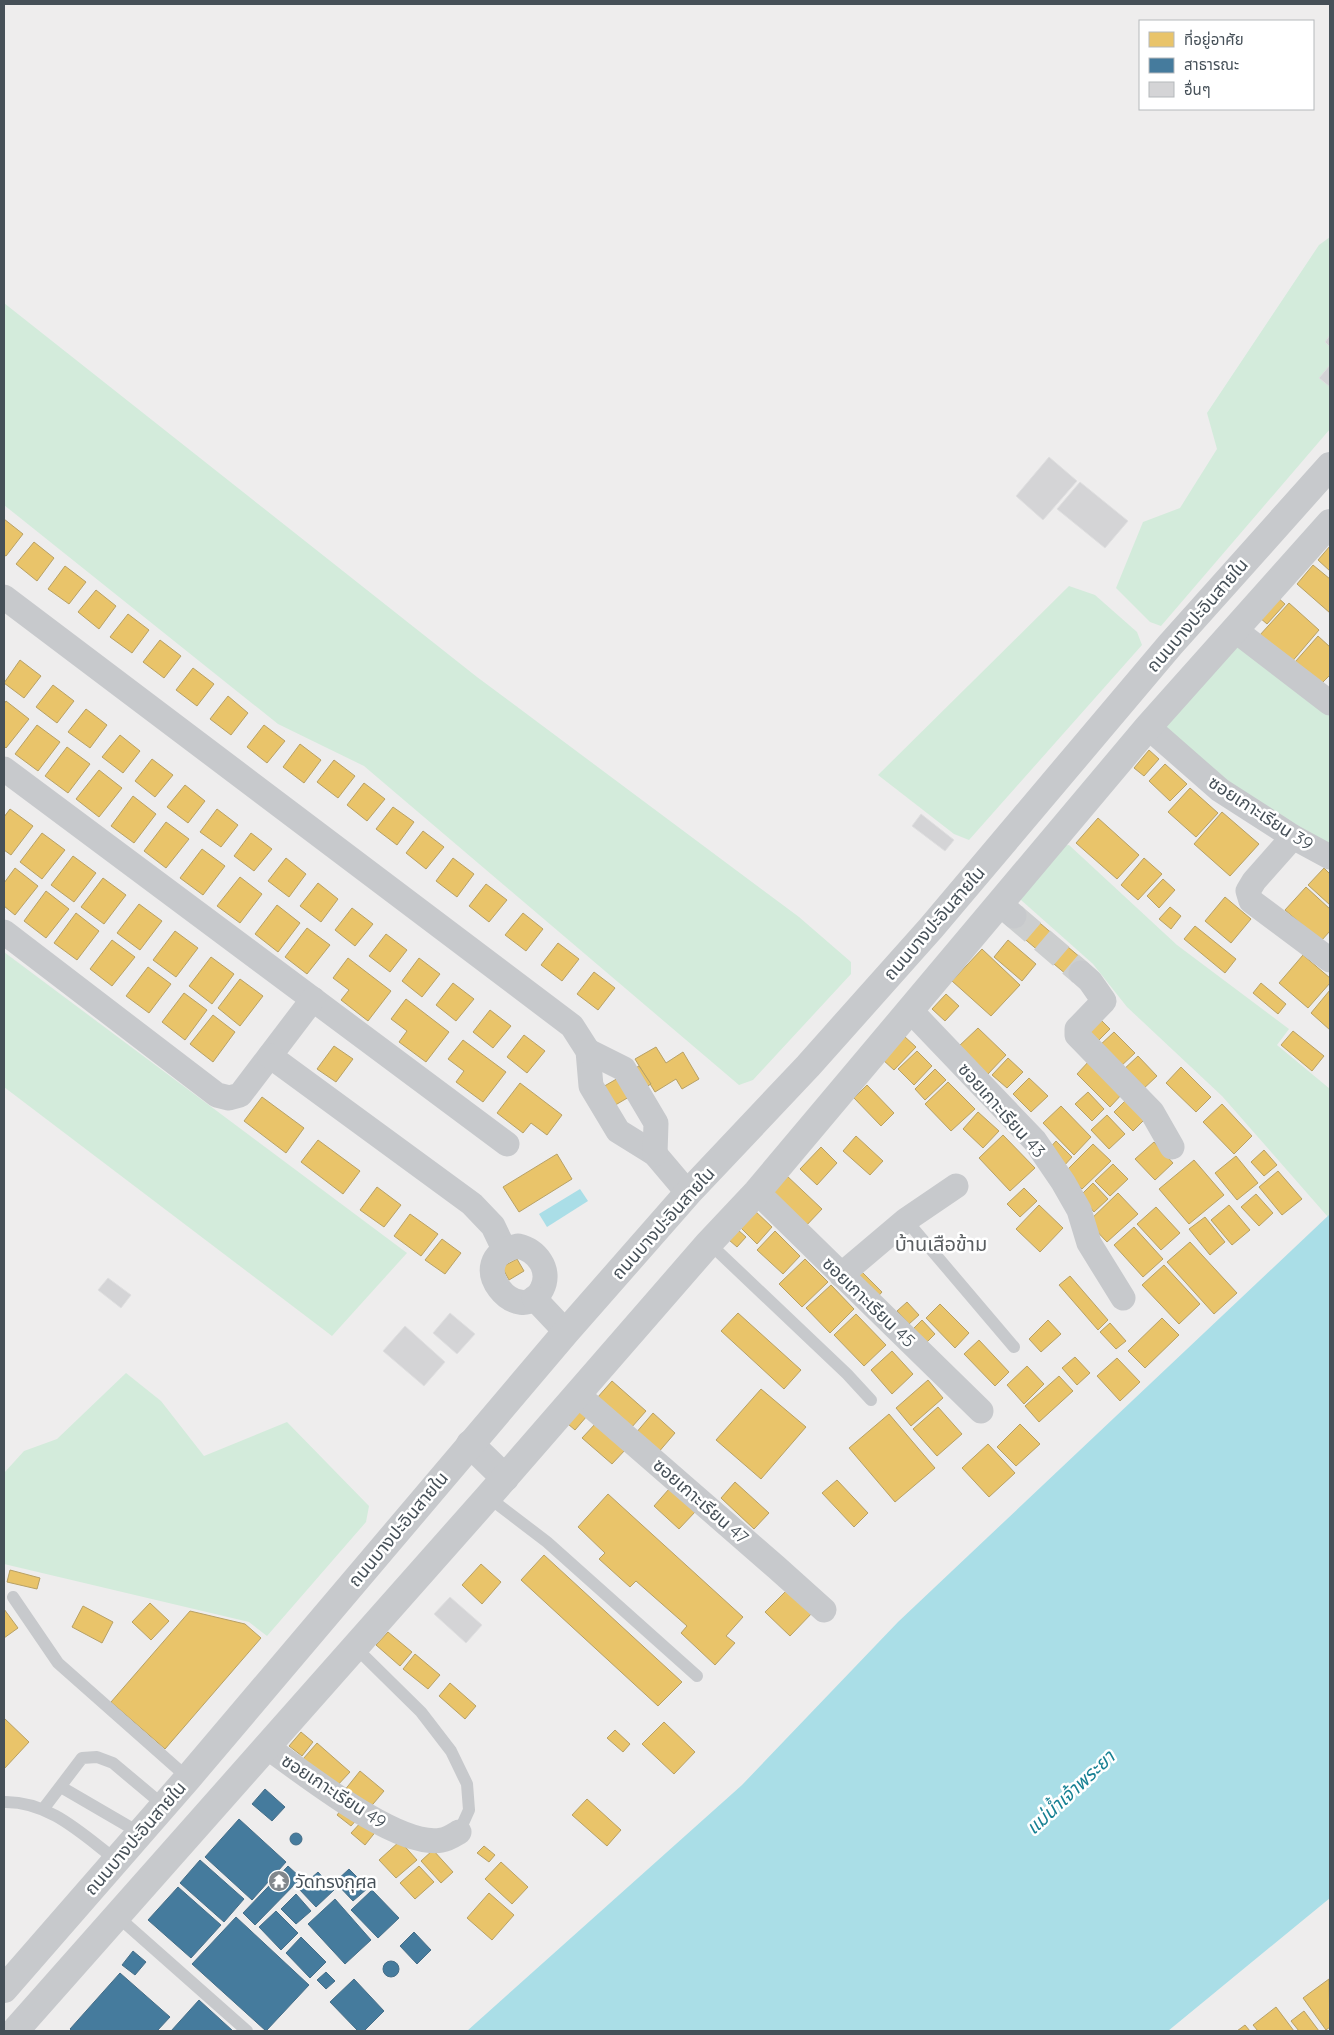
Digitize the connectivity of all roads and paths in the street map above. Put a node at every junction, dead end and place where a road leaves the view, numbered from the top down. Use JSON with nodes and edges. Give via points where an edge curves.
{"nodes":[{"id":1,"x":1330,"y":466,"type":"edge"},
{"id":2,"x":1330,"y":523,"type":"edge"},
{"id":3,"x":4,"y":597,"type":"edge"},
{"id":4,"x":1235,"y":630,"type":"junction"},
{"id":5,"x":1330,"y":703,"type":"edge"},
{"id":6,"x":1148,"y":727,"type":"junction"},
{"id":7,"x":4,"y":769,"type":"edge"},
{"id":8,"x":1293,"y":837,"type":"junction"},
{"id":9,"x":1330,"y":856,"type":"edge"},
{"id":10,"x":4,"y":932,"type":"edge"},
{"id":11,"x":1330,"y":960,"type":"edge"},
{"id":12,"x":1081,"y":973,"type":"tunnel mouth"},
{"id":13,"x":313,"y":1000,"type":"junction"},
{"id":14,"x":910,"y":1010,"type":"junction"},
{"id":15,"x":588,"y":1051,"type":"junction"},
{"id":16,"x":270,"y":1056,"type":"junction"},
{"id":17,"x":507,"y":1144,"type":"dead end"},
{"id":18,"x":1172,"y":1147,"type":"dead end"},
{"id":19,"x":655,"y":1154,"type":"junction"},
{"id":20,"x":956,"y":1186,"type":"dead end"},
{"id":21,"x":757,"y":1192,"type":"junction"},
{"id":22,"x":688,"y":1193,"type":"junction"},
{"id":23,"x":906,"y":1220,"type":"junction"},
{"id":24,"x":709,"y":1243,"type":"junction"},
{"id":25,"x":504,"y":1249,"type":"junction"},
{"id":26,"x":841,"y":1275,"type":"junction"},
{"id":27,"x":534,"y":1298,"type":"junction"},
{"id":28,"x":1122,"y":1298,"type":"dead end"},
{"id":29,"x":566,"y":1332,"type":"junction"},
{"id":30,"x":1014,"y":1347,"type":"dead end"},
{"id":31,"x":577,"y":1394,"type":"junction"},
{"id":32,"x":871,"y":1400,"type":"dead end"},
{"id":33,"x":981,"y":1411,"type":"dead end"},
{"id":34,"x":470,"y":1444,"type":"junction"},
{"id":35,"x":496,"y":1487,"type":"junction"},
{"id":36,"x":14,"y":1597,"type":"dead end"},
{"id":37,"x":824,"y":1610,"type":"dead end"},
{"id":38,"x":355,"y":1647,"type":"junction"},
{"id":39,"x":697,"y":1676,"type":"dead end"},
{"id":40,"x":267,"y":1747,"type":"junction"},
{"id":41,"x":188,"y":1778,"type":"junction"},
{"id":42,"x":61,"y":1786,"type":"junction"},
{"id":43,"x":4,"y":1802,"type":"edge"},
{"id":44,"x":163,"y":1805,"type":"junction"},
{"id":45,"x":44,"y":1808,"type":"junction"},
{"id":46,"x":460,"y":1832,"type":"joint"},
{"id":47,"x":140,"y":1833,"type":"junction"},
{"id":48,"x":116,"y":1859,"type":"junction"},
{"id":49,"x":117,"y":1916,"type":"junction"},
{"id":50,"x":4,"y":1988,"type":"edge"},
{"id":51,"x":15,"y":2031,"type":"edge"},
{"id":52,"x":247,"y":2031,"type":"edge"}],
"edges":[{"from":1,"to":22,"type":"main road","name":"ถนนบางปะอินสายใน","via":[[1170,645],[931,928],[808,1066]]},
{"from":2,"to":4,"type":"main road"},
{"from":3,"to":15,"type":"street","via":[[572,1026]]},
{"from":4,"to":5,"type":"street"},
{"from":4,"to":6,"type":"main road"},
{"from":6,"to":8,"type":"street","name":"ซอยเกาะเรียน 39","via":[[1220,790]]},
{"from":6,"to":14,"type":"main road","via":[[1007,910]]},
{"from":7,"to":13,"type":"street"},
{"from":8,"to":9,"type":"street","name":"ซอยเกาะเรียน 39"},
{"from":8,"to":11,"type":"street","via":[[1254,881],[1248,891],[1251,901]]},
{"from":10,"to":16,"type":"street","via":[[217,1095],[229,1098],[240,1095]]},
{"from":12,"to":18,"type":"street","via":[[1104,1001],[1077,1029],[1077,1035],[1152,1112]]},
{"from":13,"to":16,"type":"street"},
{"from":13,"to":17,"type":"street"},
{"from":14,"to":21,"type":"main road"},
{"from":14,"to":28,"type":"street","name":"ซอยเกาะเรียน 43","via":[[1035,1141],[1079,1210],[1089,1243]]},
{"from":15,"to":19,"type":"street","via":[[591,1086],[618,1131]]},
{"from":15,"to":19,"type":"street","via":[[624,1068],[656,1123]]},
{"from":16,"to":25,"type":"street","via":[[472,1204],[493,1226]]},
{"from":19,"to":22,"type":"street"},
{"from":20,"to":23,"type":"street"},
{"from":21,"to":24,"type":"main road"},
{"from":21,"to":26,"type":"street","name":"ซอยเกาะเรียน 45"},
{"from":22,"to":29,"type":"main road","name":"ถนนบางปะอินสายใน"},
{"from":23,"to":26,"type":"street"},
{"from":23,"to":30,"type":"lane"},
{"from":24,"to":31,"type":"main road"},
{"from":24,"to":32,"type":"lane"},
{"from":25,"to":27,"type":"street","via":[[518,1246],[536,1254],[545,1270],[545,1281]]},
{"from":25,"to":27,"type":"street","via":[[492,1269],[501,1292],[516,1301]]},
{"from":26,"to":33,"type":"street","name":"ซอยเกาะเรียน 45"},
{"from":27,"to":29,"type":"street"},
{"from":29,"to":34,"type":"main road","name":"ถนนบางปะอินสายใน"},
{"from":31,"to":35,"type":"main road"},
{"from":31,"to":37,"type":"street","name":"ซอยเกาะเรียน 47"},
{"from":34,"to":35,"type":"main road"},
{"from":34,"to":41,"type":"main road","name":"ถนนบางปะอินสายใน"},
{"from":35,"to":38,"type":"main road"},
{"from":35,"to":39,"type":"lane","via":[[520,1523],[548,1542]]},
{"from":36,"to":41,"type":"lane","via":[[58,1663]]},
{"from":38,"to":40,"type":"main road"},
{"from":38,"to":46,"type":"lane","via":[[421,1712],[451,1751],[467,1784],[469,1810]]},
{"from":40,"to":46,"type":"street","name":"ซอยเกาะเรียน 49","via":[[358,1811],[390,1828],[421,1839],[435,1840]]},
{"from":40,"to":49,"type":"main road"},
{"from":41,"to":44,"type":"main road","name":"ถนนบางปะอินสายใน"},
{"from":42,"to":44,"type":"lane","via":[[82,1758],[97,1757],[113,1763]]},
{"from":42,"to":45,"type":"lane"},
{"from":42,"to":47,"type":"lane"},
{"from":43,"to":45,"type":"lane"},
{"from":44,"to":47,"type":"main road","name":"ถนนบางปะอินสายใน"},
{"from":45,"to":48,"type":"lane"},
{"from":47,"to":48,"type":"main road","name":"ถนนบางปะอินสายใน"},
{"from":48,"to":50,"type":"main road","name":"ถนนบางปะอินสายใน"},
{"from":49,"to":51,"type":"main road"},
{"from":49,"to":52,"type":"lane"}]}
